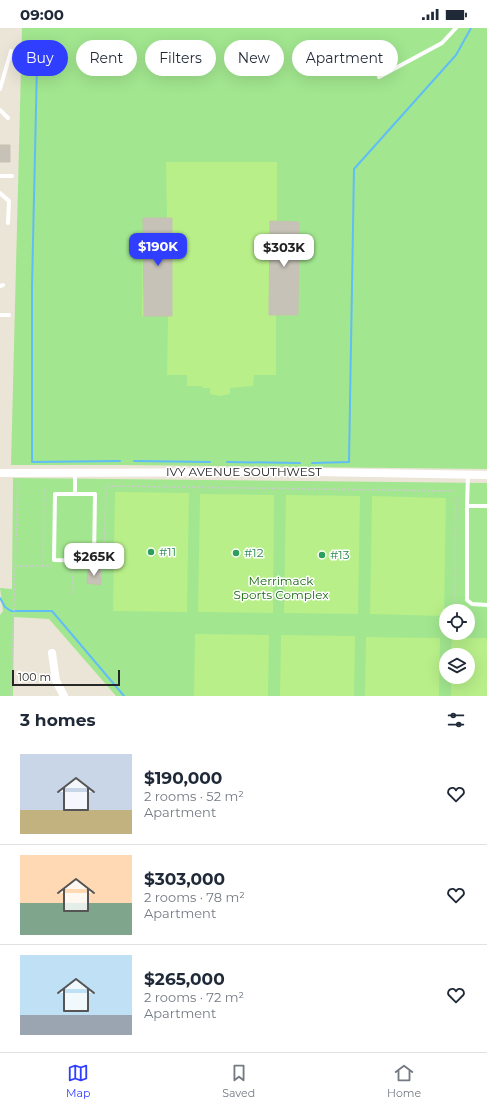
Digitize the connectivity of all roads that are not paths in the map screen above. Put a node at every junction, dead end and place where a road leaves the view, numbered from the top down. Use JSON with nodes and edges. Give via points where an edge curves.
{"nodes":[{"id":1,"x":456,"y":28,"type":"edge"},
{"id":2,"x":11,"y":51,"type":"dead end"},
{"id":3,"x":379,"y":77,"type":"dead end"},
{"id":4,"x":0,"y":89,"type":"edge"},
{"id":5,"x":0,"y":110,"type":"edge"},
{"id":6,"x":8,"y":118,"type":"dead end"},
{"id":7,"x":0,"y":176,"type":"edge"},
{"id":8,"x":12,"y":176,"type":"dead end"},
{"id":9,"x":0,"y":193,"type":"edge"},
{"id":10,"x":8,"y":224,"type":"dead end"},
{"id":11,"x":0,"y":315,"type":"edge"},
{"id":12,"x":9,"y":315,"type":"dead end"},
{"id":13,"x":0,"y":473,"type":"edge"},
{"id":14,"x":75,"y":473,"type":"junction"},
{"id":15,"x":468,"y":474,"type":"junction"},
{"id":16,"x":487,"y":475,"type":"edge"},
{"id":17,"x":75,"y":494,"type":"junction"},
{"id":18,"x":467,"y":506,"type":"junction"},
{"id":19,"x":487,"y":506,"type":"edge"},
{"id":20,"x":487,"y":605,"type":"edge"},
{"id":21,"x":52,"y":653,"type":"dead end"},
{"id":22,"x":64,"y":696,"type":"edge"}],
"edges":[{"from":1,"to":3,"type":"lane","via":[[442,43]]},
{"from":2,"to":4,"type":"lane"},
{"from":5,"to":6,"type":"lane"},
{"from":7,"to":8,"type":"lane"},
{"from":9,"to":10,"type":"lane","via":[[9,201]]},
{"from":11,"to":12,"type":"lane"},
{"from":13,"to":14,"type":"street","name":"IVY AVENUE SOUTHWEST"},
{"from":14,"to":15,"type":"street","name":"IVY AVENUE SOUTHWEST"},
{"from":14,"to":17,"type":"lane"},
{"from":15,"to":16,"type":"street","name":"IVY AVENUE SOUTHWEST"},
{"from":15,"to":18,"type":"lane"},
{"from":17,"to":17,"type":"lane","via":[[55,494],[54,560],[94,560],[95,494]]},
{"from":18,"to":19,"type":"lane"},
{"from":18,"to":20,"type":"lane","via":[[466,600],[472,604]]},
{"from":21,"to":22,"type":"street","via":[[56,681]]}]}
